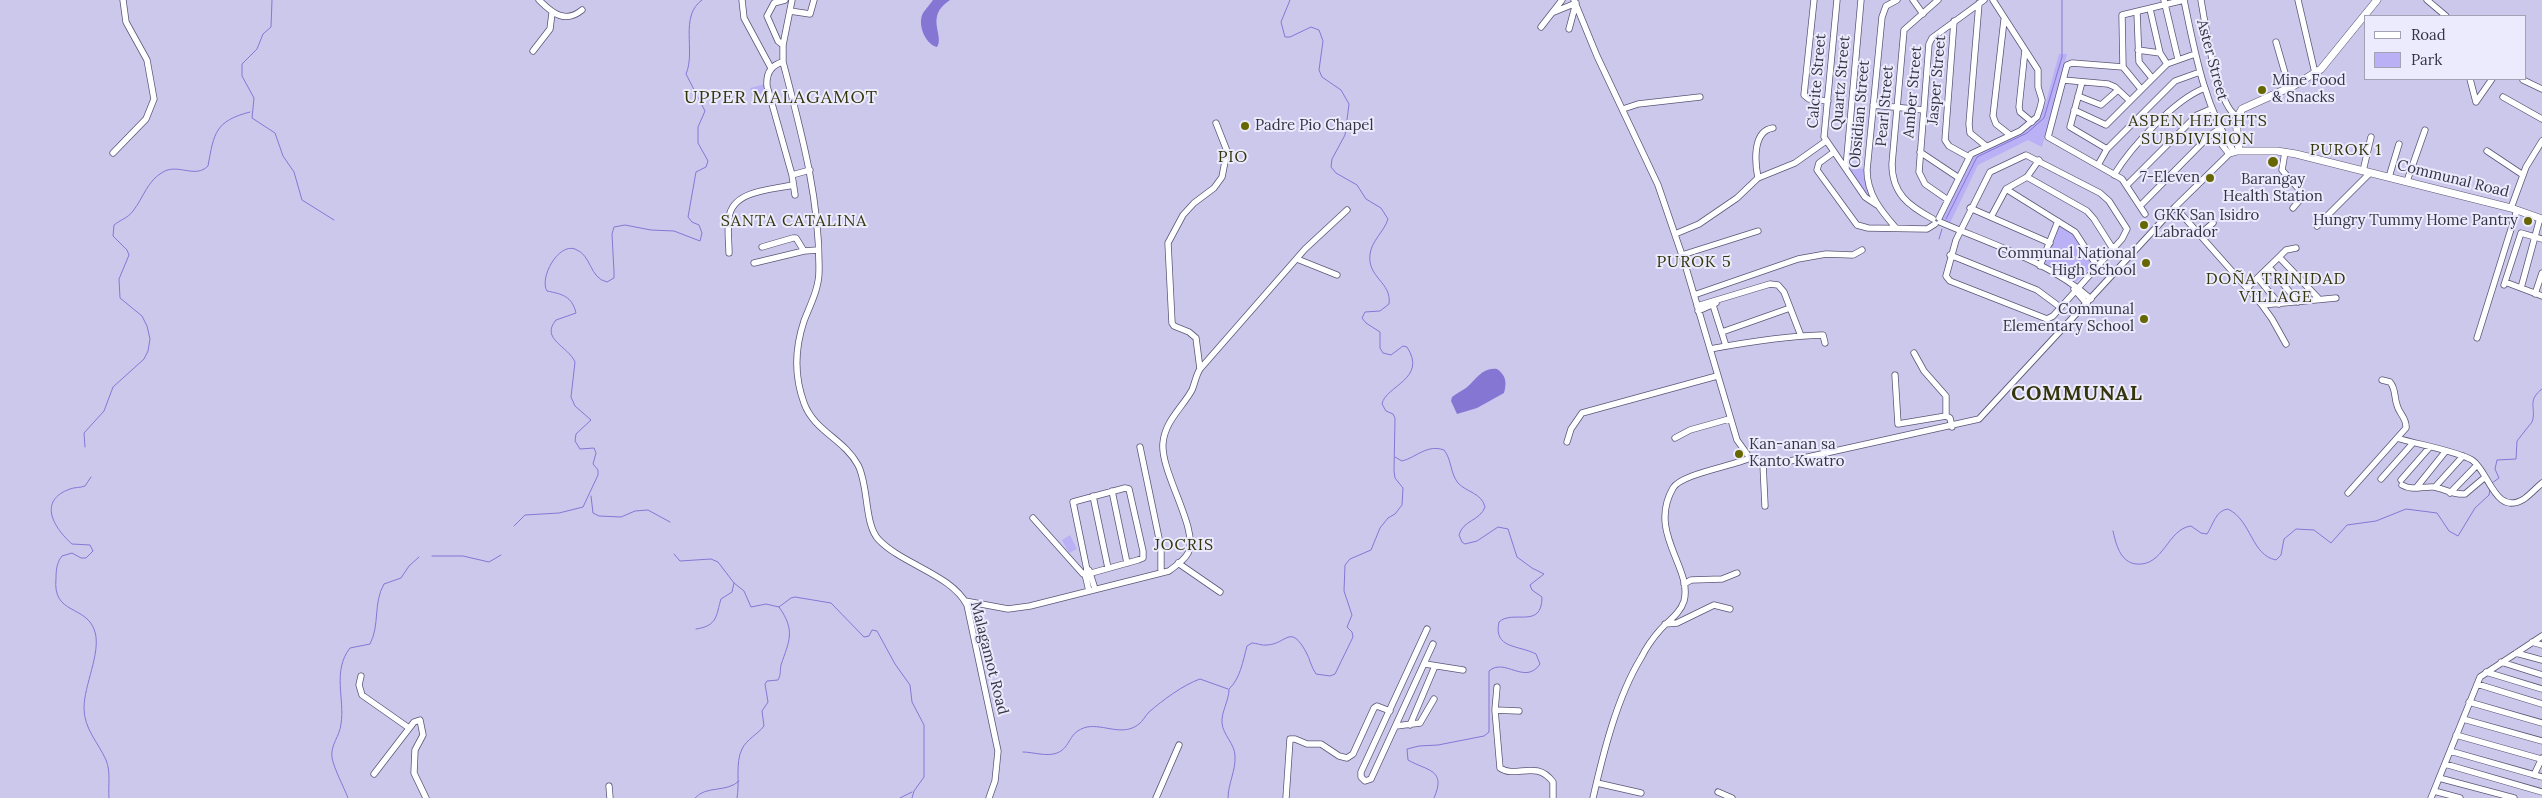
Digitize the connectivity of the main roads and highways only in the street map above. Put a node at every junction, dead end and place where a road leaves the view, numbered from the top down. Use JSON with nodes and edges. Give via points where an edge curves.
{"nodes":[{"id":1,"x":2376,"y":0,"type":"edge"},
{"id":2,"x":2364,"y":15,"type":"edge"},
{"id":3,"x":2364,"y":15,"type":"edge"},
{"id":4,"x":2541,"y":218,"type":"edge"}],
"edges":[{"from":1,"to":2,"type":"main road","name":"Communal Road"},
{"from":3,"to":4,"type":"main road","name":"Communal Road","via":[[2315,73],[2246,106],[2237,116],[2234,152],[2285,152]]}]}
